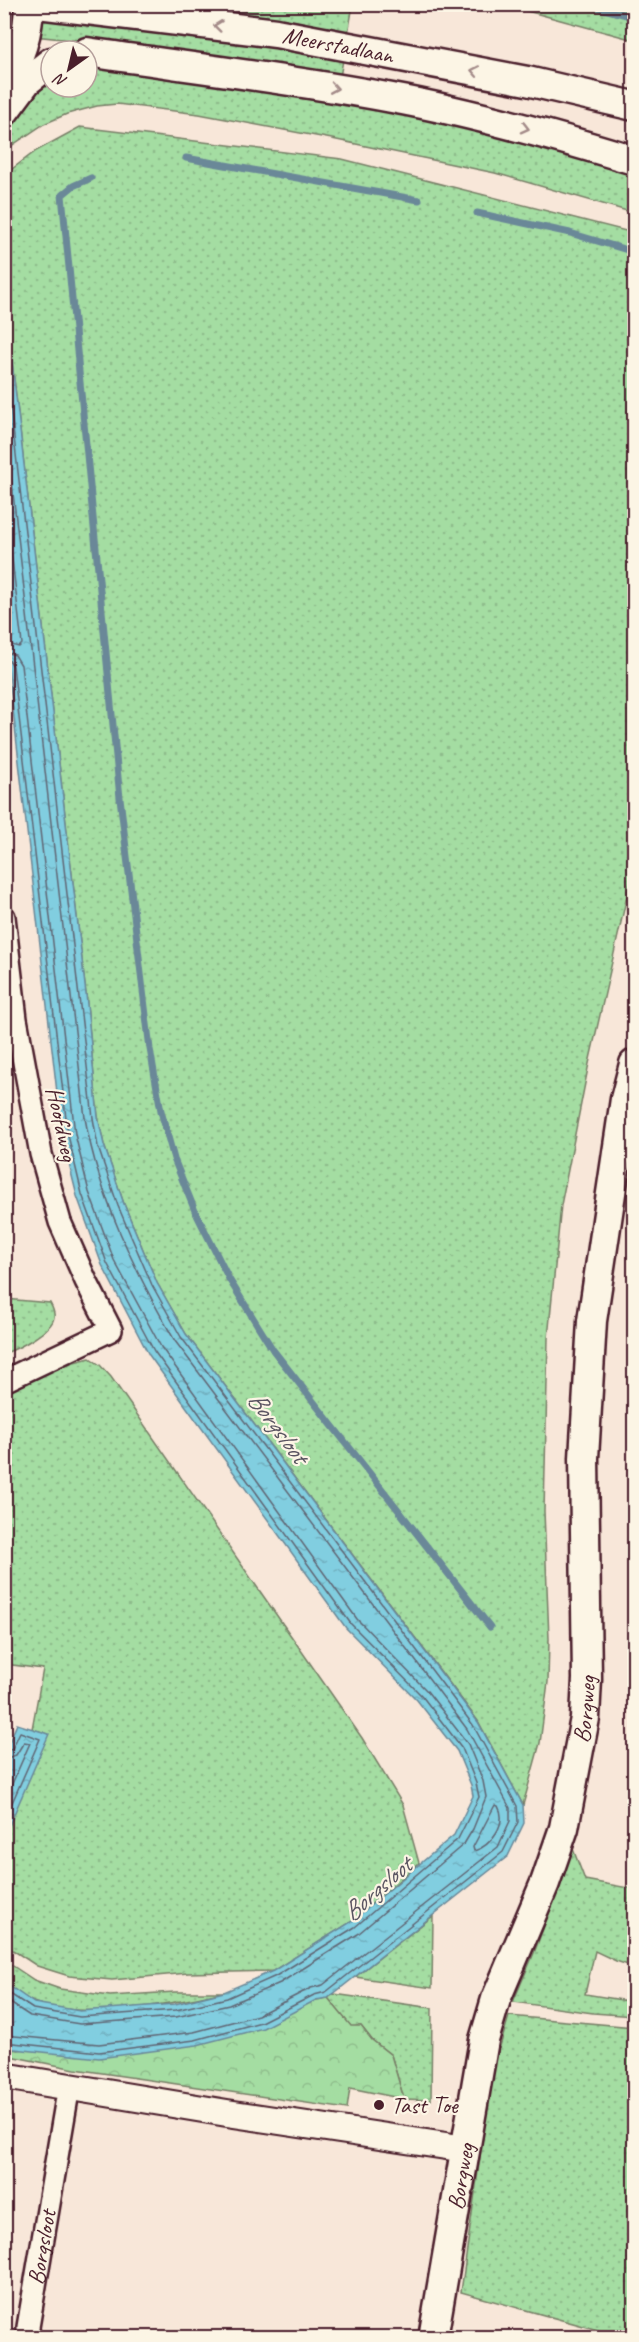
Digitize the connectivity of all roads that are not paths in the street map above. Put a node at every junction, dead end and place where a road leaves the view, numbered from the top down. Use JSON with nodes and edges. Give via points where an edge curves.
{"nodes":[{"id":1,"x":11,"y":4,"type":"edge"},
{"id":2,"x":29,"y":4,"type":"edge"},
{"id":3,"x":38,"y":4,"type":"edge"},
{"id":4,"x":39,"y":45,"type":"edge"},
{"id":5,"x":99,"y":54,"type":"edge"},
{"id":6,"x":39,"y":63,"type":"edge"},
{"id":7,"x":14,"y":65,"type":"edge"},
{"id":8,"x":634,"y":106,"type":"edge"},
{"id":9,"x":4,"y":112,"type":"edge"},
{"id":10,"x":634,"y":160,"type":"edge"},
{"id":11,"x":4,"y":917,"type":"edge"},
{"id":12,"x":634,"y":1064,"type":"edge"},
{"id":13,"x":4,"y":1381,"type":"edge"},
{"id":14,"x":4,"y":2076,"type":"edge"},
{"id":15,"x":69,"y":2086,"type":"junction"},
{"id":16,"x":466,"y":2149,"type":"junction"},
{"id":17,"x":29,"y":2337,"type":"edge"},
{"id":18,"x":433,"y":2337,"type":"edge"}],
"edges":[{"from":1,"to":7,"type":"main road","via":[[9,29]]},
{"from":2,"to":7,"type":"main road"},
{"from":8,"to":3,"type":"main road","name":"Meerstadlaan","one_way":true,"via":[[527,81],[276,33]]},
{"from":4,"to":7,"type":"main road","via":[[27,50]]},
{"from":5,"to":10,"type":"main road","name":"Meerstadlaan","one_way":true,"via":[[277,77],[395,98],[527,128]]},
{"from":6,"to":7,"type":"main road"},
{"from":7,"to":9,"type":"main road"},
{"from":11,"to":13,"type":"street","name":"Hoofdweg","via":[[16,1019],[41,1154],[60,1222],[111,1330]]},
{"from":12,"to":16,"type":"main road","name":"Borgweg","via":[[625,1099],[592,1321],[584,1458],[584,1729],[555,1855],[491,2012]]},
{"from":14,"to":15,"type":"street"},
{"from":15,"to":16,"type":"street"},
{"from":15,"to":17,"type":"street","name":"Borgsloot"},
{"from":16,"to":18,"type":"main road","name":"Borgweg"}]}
